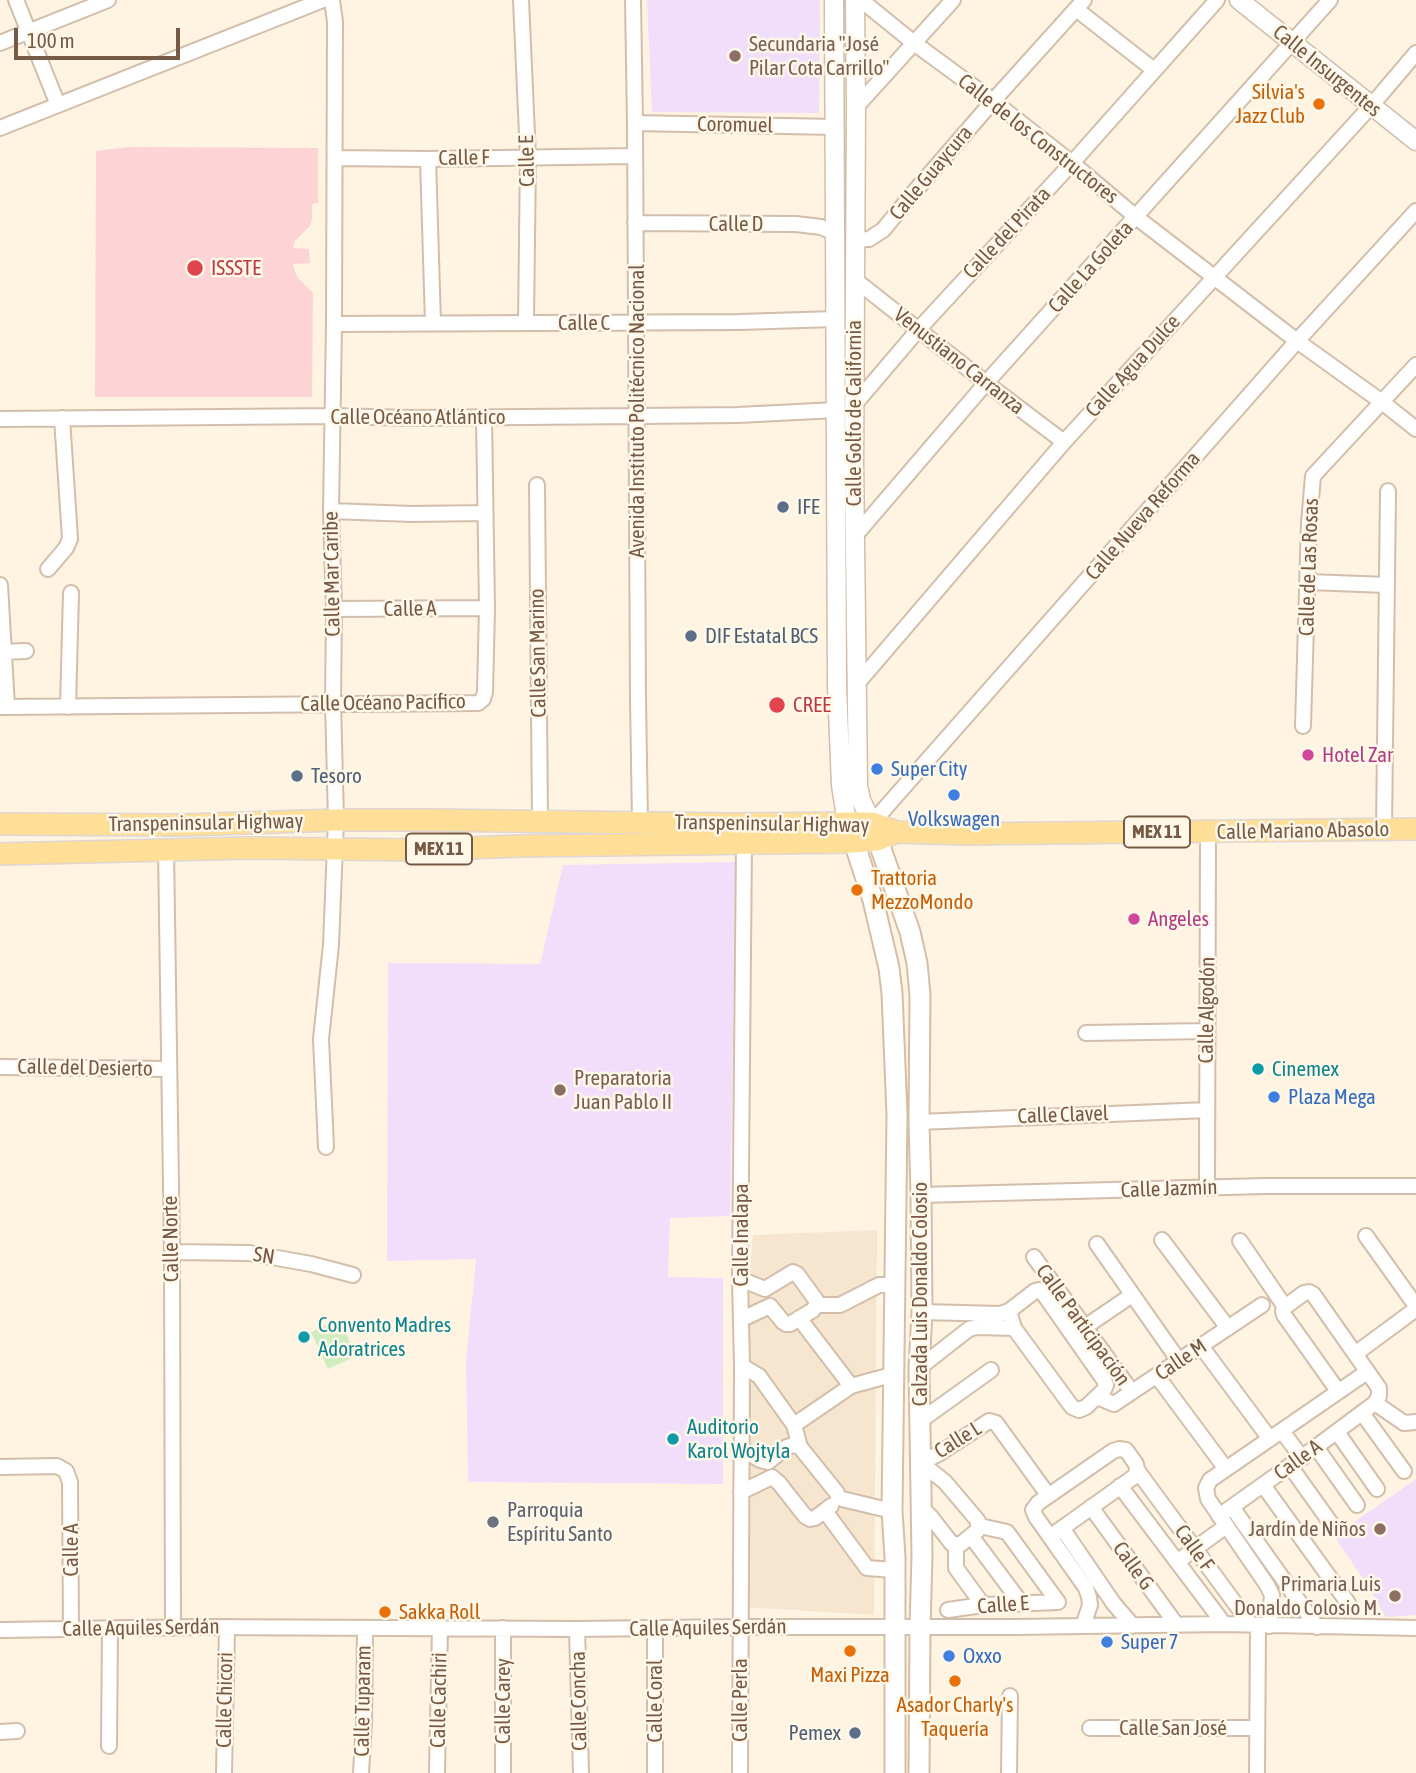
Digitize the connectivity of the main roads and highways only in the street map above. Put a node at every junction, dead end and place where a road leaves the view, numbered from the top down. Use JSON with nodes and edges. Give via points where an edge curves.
{"nodes":[{"id":1,"x":0,"y":824,"type":"edge"},
{"id":2,"x":1416,"y":830,"type":"edge"},
{"id":3,"x":882,"y":831,"type":"junction"},
{"id":4,"x":851,"y":832,"type":"junction"},
{"id":5,"x":0,"y":853,"type":"edge"},
{"id":6,"x":919,"y":1368,"type":"junction"},
{"id":7,"x":895,"y":1374,"type":"junction"},
{"id":8,"x":922,"y":1556,"type":"junction"},
{"id":9,"x":895,"y":1564,"type":"junction"},
{"id":10,"x":895,"y":1773,"type":"edge"},
{"id":11,"x":919,"y":1773,"type":"edge"}],
"edges":[{"from":1,"to":4,"type":"main road","name":"Transpeninsular Highway","number":"MEX 11","via":[[540,820]]},
{"from":2,"to":3,"type":"main road","name":"Calle Mariano Abasolo","number":"MEX 11"},
{"from":3,"to":4,"type":"main road","name":"Transpeninsular Highway","number":"MEX 11"},
{"from":3,"to":6,"type":"main road","name":"Calzada Luis Donaldo Colosio","via":[[910,932],[920,995]]},
{"from":4,"to":5,"type":"main road","name":"Transpeninsular Highway","number":"MEX 11","via":[[744,843]]},
{"from":4,"to":7,"type":"main road","name":"Calzada Luis Donaldo Colosio","via":[[889,968],[897,1115]]},
{"from":6,"to":7,"type":"main road"},
{"from":6,"to":8,"type":"main road","name":"Calzada Luis Donaldo Colosio"},
{"from":7,"to":9,"type":"main road","name":"Calzada Luis Donaldo Colosio"},
{"from":8,"to":9,"type":"main road"},
{"from":8,"to":11,"type":"main road","name":"Calzada Luis Donaldo Colosio"},
{"from":9,"to":10,"type":"main road","name":"Calzada Luis Donaldo Colosio"}]}
